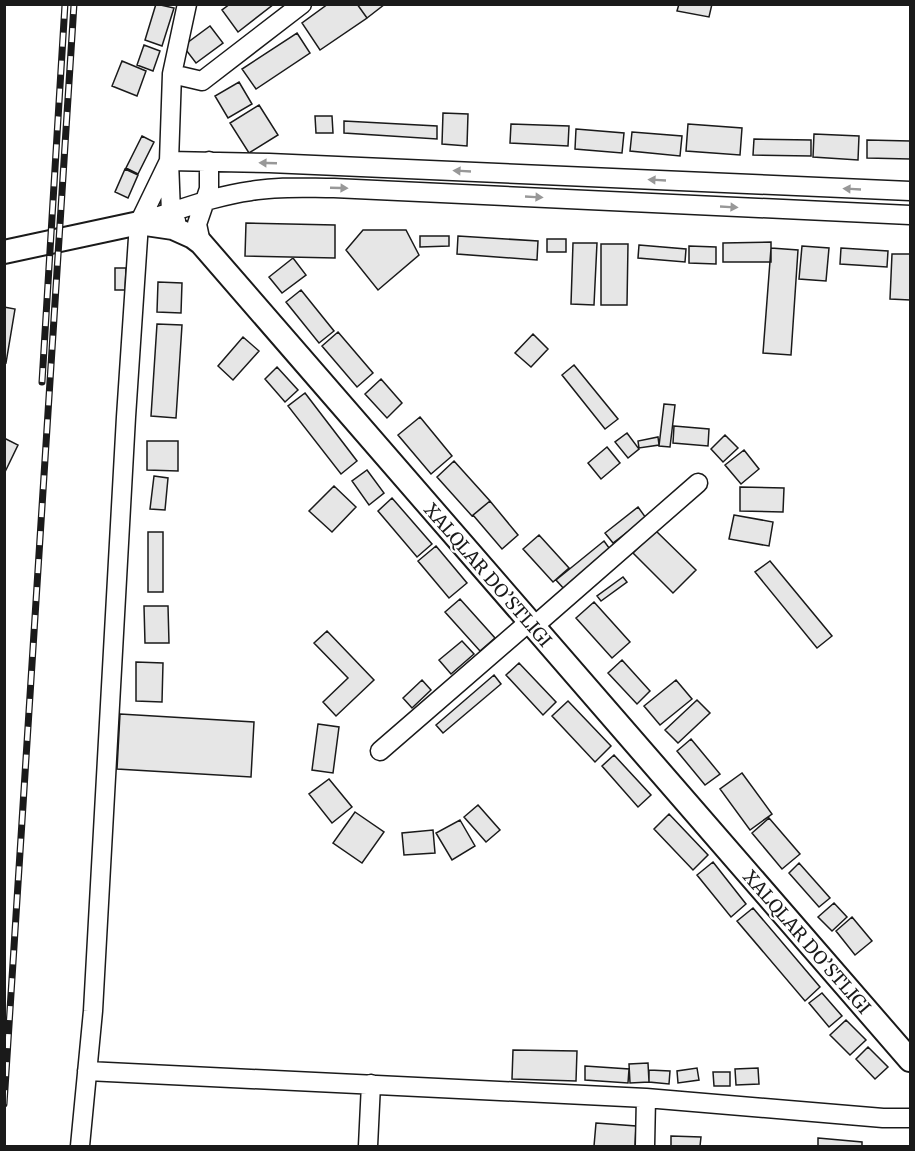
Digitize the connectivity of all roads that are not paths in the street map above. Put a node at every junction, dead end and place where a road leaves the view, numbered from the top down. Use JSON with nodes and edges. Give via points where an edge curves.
{"nodes":[{"id":1,"x":187,"y":4,"type":"edge"},
{"id":2,"x":302,"y":4,"type":"edge"},
{"id":3,"x":172,"y":75,"type":"junction"},
{"id":4,"x":169,"y":161,"type":"junction"},
{"id":5,"x":209,"y":161,"type":"junction"},
{"id":6,"x":910,"y":191,"type":"edge"},
{"id":7,"x":204,"y":203,"type":"junction"},
{"id":8,"x":910,"y":215,"type":"edge"},
{"id":9,"x":139,"y":223,"type":"junction"},
{"id":10,"x":185,"y":229,"type":"junction"},
{"id":11,"x":4,"y":252,"type":"edge"},
{"id":12,"x":698,"y":483,"type":"dead end"},
{"id":13,"x":531,"y":625,"type":"junction"},
{"id":14,"x":380,"y":751,"type":"dead end"},
{"id":15,"x":910,"y":1060,"type":"edge"},
{"id":16,"x":87,"y":1071,"type":"junction"},
{"id":17,"x":371,"y":1084,"type":"junction"},
{"id":18,"x":646,"y":1098,"type":"junction"},
{"id":19,"x":910,"y":1118,"type":"edge"},
{"id":20,"x":80,"y":1146,"type":"edge"},
{"id":21,"x":368,"y":1146,"type":"edge"},
{"id":22,"x":645,"y":1146,"type":"edge"}],
"edges":[{"from":1,"to":3,"type":"street"},
{"from":2,"to":3,"type":"street","via":[[202,81]]},
{"from":3,"to":4,"type":"street"},
{"from":4,"to":5,"type":"street"},
{"from":4,"to":9,"type":"street"},
{"from":4,"to":10,"type":"street"},
{"from":6,"to":5,"type":"street","one_way":true},
{"from":5,"to":7,"type":"street","via":[[209,189]]},
{"from":7,"to":8,"type":"street","one_way":true,"via":[[251,190],[334,188]]},
{"from":7,"to":10,"type":"street"},
{"from":7,"to":10,"type":"street","via":[[197,224]]},
{"from":9,"to":10,"type":"main road"},
{"from":9,"to":11,"type":"main road"},
{"from":9,"to":16,"type":"street"},
{"from":10,"to":13,"type":"main road","name":"XALQLAR DO’STLIGI"},
{"from":12,"to":13,"type":"street"},
{"from":13,"to":14,"type":"street"},
{"from":13,"to":15,"type":"main road","name":"XALQLAR DO’STLIGI"},
{"from":16,"to":17,"type":"street"},
{"from":16,"to":20,"type":"street"},
{"from":17,"to":18,"type":"street"},
{"from":17,"to":21,"type":"street"},
{"from":18,"to":19,"type":"street"},
{"from":18,"to":22,"type":"street"}]}
